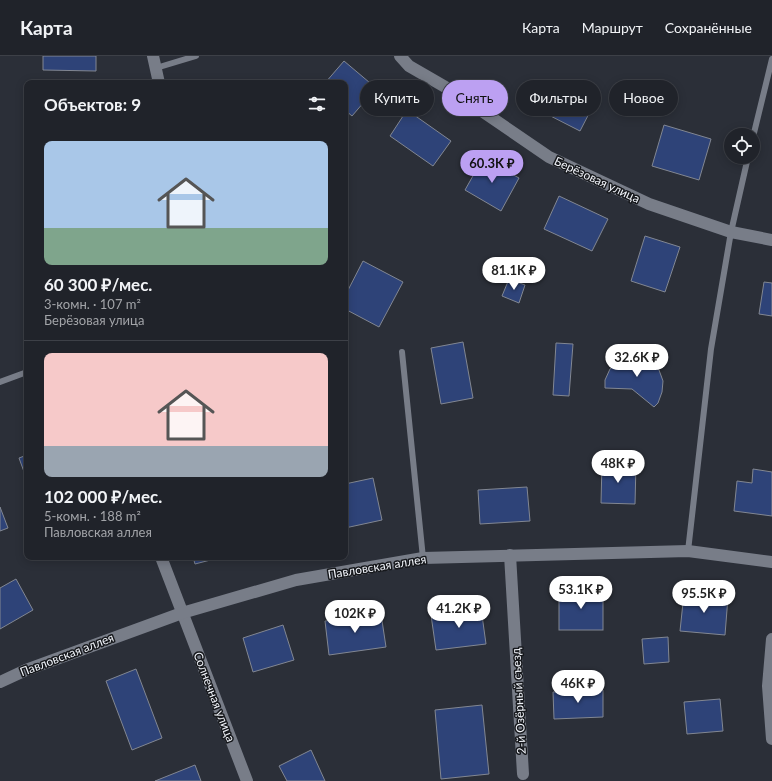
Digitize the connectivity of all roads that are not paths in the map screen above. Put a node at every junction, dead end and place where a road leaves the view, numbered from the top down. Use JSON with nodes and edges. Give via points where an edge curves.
{"nodes":[{"id":1,"x":153,"y":56,"type":"edge"},
{"id":2,"x":196,"y":56,"type":"edge"},
{"id":3,"x":400,"y":56,"type":"edge"},
{"id":4,"x":772,"y":59,"type":"edge"},
{"id":5,"x":156,"y":68,"type":"junction"},
{"id":6,"x":158,"y":80,"type":"edge"},
{"id":7,"x":755,"y":128,"type":"edge"},
{"id":8,"x":746,"y":164,"type":"edge"},
{"id":9,"x":731,"y":232,"type":"junction"},
{"id":10,"x":772,"y":240,"type":"edge"},
{"id":11,"x":402,"y":352,"type":"dead end"},
{"id":12,"x":24,"y":373,"type":"edge"},
{"id":13,"x":0,"y":382,"type":"edge"},
{"id":14,"x":688,"y":552,"type":"junction"},
{"id":15,"x":510,"y":556,"type":"junction"},
{"id":16,"x":423,"y":558,"type":"junction"},
{"id":17,"x":162,"y":560,"type":"edge"},
{"id":18,"x":772,"y":562,"type":"edge"},
{"id":19,"x":182,"y":613,"type":"junction"},
{"id":20,"x":772,"y":639,"type":"edge"},
{"id":21,"x":0,"y":682,"type":"edge"},
{"id":22,"x":772,"y":739,"type":"edge"},
{"id":23,"x":523,"y":774,"type":"dead end"},
{"id":24,"x":246,"y":781,"type":"edge"}],
"edges":[{"from":1,"to":5,"type":"street"},
{"from":2,"to":5,"type":"lane"},
{"from":3,"to":9,"type":"street","name":"Берёзовая улица","via":[[409,66],[454,92],[549,157],[649,204]]},
{"from":4,"to":7,"type":"lane"},
{"from":5,"to":6,"type":"street"},
{"from":8,"to":9,"type":"lane"},
{"from":9,"to":10,"type":"street","name":"Берёзовая улица"},
{"from":9,"to":14,"type":"lane","via":[[711,349]]},
{"from":11,"to":16,"type":"lane"},
{"from":12,"to":13,"type":"lane"},
{"from":14,"to":15,"type":"street","name":"Павловская аллея"},
{"from":14,"to":18,"type":"street","name":"Павловская аллея"},
{"from":15,"to":16,"type":"street","name":"Павловская аллея"},
{"from":15,"to":23,"type":"street","name":"2-й Озёрный съезд"},
{"from":16,"to":19,"type":"street","name":"Павловская аллея","via":[[296,580]]},
{"from":17,"to":19,"type":"street","name":"Солнечная улица"},
{"from":19,"to":21,"type":"street","name":"Павловская аллея","via":[[26,670]]},
{"from":19,"to":24,"type":"street","name":"Солнечная улица"},
{"from":20,"to":22,"type":"street","via":[[768,686]]}]}
